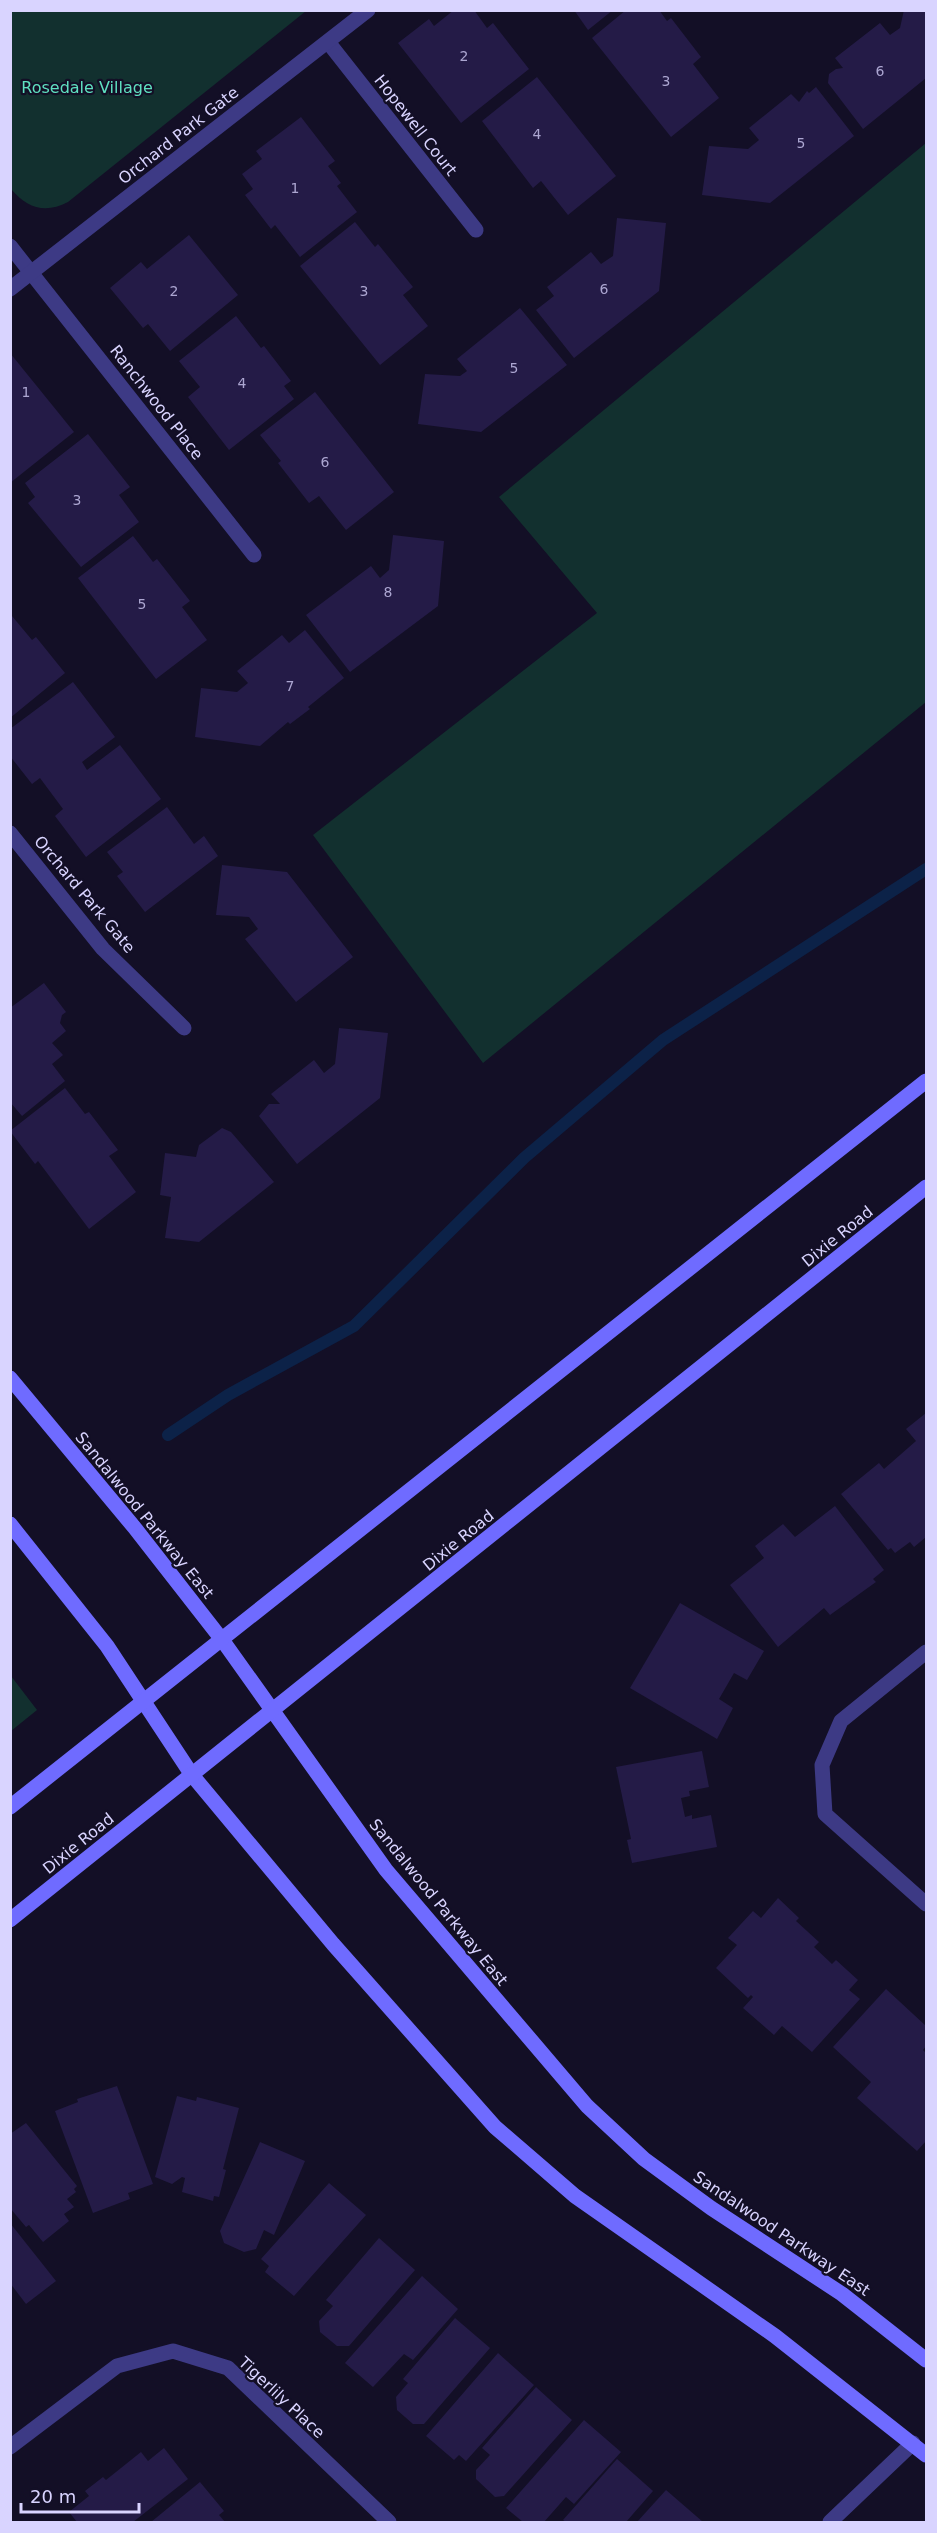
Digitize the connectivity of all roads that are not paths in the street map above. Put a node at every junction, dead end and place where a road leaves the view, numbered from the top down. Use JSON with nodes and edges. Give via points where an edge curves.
{"nodes":[{"id":1,"x":368,"y":10,"type":"edge"},
{"id":2,"x":328,"y":42,"type":"junction"},
{"id":3,"x":476,"y":230,"type":"dead end"},
{"id":4,"x":10,"y":246,"type":"edge"},
{"id":5,"x":31,"y":272,"type":"junction"},
{"id":6,"x":10,"y":289,"type":"edge"},
{"id":7,"x":254,"y":555,"type":"dead end"},
{"id":8,"x":10,"y":833,"type":"edge"},
{"id":9,"x":184,"y":1028,"type":"dead end"},
{"id":10,"x":927,"y":1081,"type":"edge"},
{"id":11,"x":927,"y":1187,"type":"edge"},
{"id":12,"x":10,"y":1378,"type":"edge"},
{"id":13,"x":10,"y":1524,"type":"edge"},
{"id":14,"x":223,"y":1641,"type":"junction"},
{"id":15,"x":927,"y":1652,"type":"edge"},
{"id":16,"x":142,"y":1703,"type":"junction"},
{"id":17,"x":271,"y":1711,"type":"junction"},
{"id":18,"x":192,"y":1775,"type":"junction"},
{"id":19,"x":10,"y":1808,"type":"edge"},
{"id":20,"x":927,"y":1904,"type":"edge"},
{"id":21,"x":10,"y":1920,"type":"edge"},
{"id":22,"x":927,"y":2360,"type":"edge"},
{"id":23,"x":913,"y":2443,"type":"junction"},
{"id":24,"x":10,"y":2447,"type":"edge"},
{"id":25,"x":927,"y":2455,"type":"edge"},
{"id":26,"x":389,"y":2523,"type":"edge"},
{"id":27,"x":830,"y":2523,"type":"edge"}],
"edges":[{"from":1,"to":2,"type":"street","name":"Orchard Park Gate"},
{"from":2,"to":3,"type":"street","name":"Hopewell Court"},
{"from":2,"to":5,"type":"street","name":"Orchard Park Gate"},
{"from":4,"to":5,"type":"street","name":"Ranchwood Place"},
{"from":5,"to":6,"type":"street","name":"Orchard Park Gate"},
{"from":5,"to":7,"type":"street","name":"Ranchwood Place"},
{"from":8,"to":9,"type":"street","name":"Orchard Park Gate","via":[[104,949]]},
{"from":10,"to":14,"type":"main road"},
{"from":11,"to":17,"type":"main road","name":"Dixie Road"},
{"from":12,"to":14,"type":"main road","name":"Sandalwood Parkway East"},
{"from":13,"to":16,"type":"main road","via":[[107,1646]]},
{"from":14,"to":16,"type":"main road"},
{"from":14,"to":17,"type":"main road","name":"Sandalwood Parkway East"},
{"from":15,"to":20,"type":"street","via":[[841,1721],[822,1765],[825,1814]]},
{"from":16,"to":18,"type":"main road"},
{"from":16,"to":19,"type":"main road"},
{"from":17,"to":18,"type":"main road","name":"Dixie Road"},
{"from":17,"to":22,"type":"main road","name":"Sandalwood Parkway East","via":[[386,1870],[587,2106],[644,2159],[842,2294]]},
{"from":18,"to":21,"type":"main road","name":"Dixie Road"},
{"from":18,"to":23,"type":"main road","via":[[333,1944],[495,2127],[575,2196],[775,2336]]},
{"from":23,"to":25,"type":"main road"},
{"from":23,"to":27,"type":"street"},
{"from":24,"to":26,"type":"street","name":"Tigerlily Place","via":[[117,2366],[173,2351],[228,2368]]}]}
